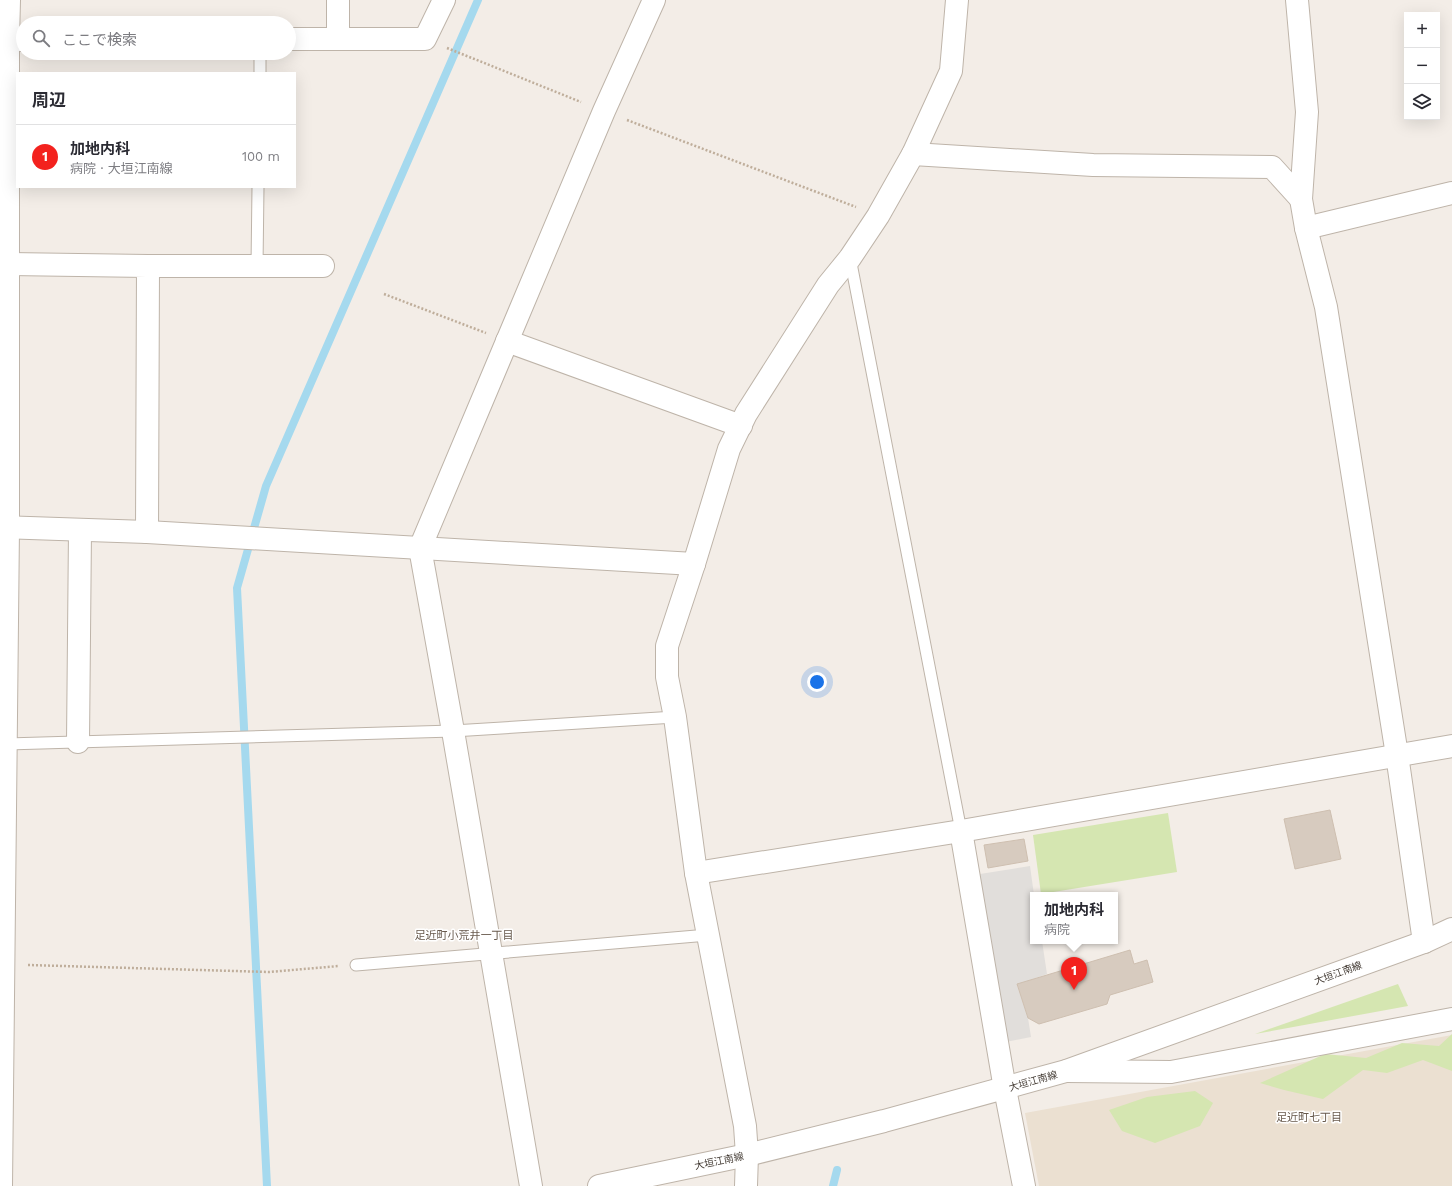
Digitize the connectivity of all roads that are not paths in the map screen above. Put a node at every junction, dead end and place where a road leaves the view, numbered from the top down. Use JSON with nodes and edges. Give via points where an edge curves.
{"nodes":[{"id":1,"x":9,"y":0,"type":"edge"},
{"id":2,"x":338,"y":0,"type":"edge"},
{"id":3,"x":444,"y":0,"type":"edge"},
{"id":4,"x":654,"y":0,"type":"edge"},
{"id":5,"x":957,"y":0,"type":"edge"},
{"id":6,"x":1297,"y":0,"type":"edge"},
{"id":7,"x":296,"y":39,"type":"edge"},
{"id":8,"x":338,"y":39,"type":"junction"},
{"id":9,"x":16,"y":40,"type":"edge"},
{"id":10,"x":260,"y":60,"type":"edge"},
{"id":11,"x":260,"y":72,"type":"edge"},
{"id":12,"x":913,"y":154,"type":"junction"},
{"id":13,"x":258,"y":188,"type":"edge"},
{"id":14,"x":1452,"y":193,"type":"edge"},
{"id":15,"x":1301,"y":199,"type":"junction"},
{"id":16,"x":1306,"y":228,"type":"junction"},
{"id":17,"x":850,"y":258,"type":"junction"},
{"id":18,"x":8,"y":264,"type":"junction"},
{"id":19,"x":148,"y":266,"type":"junction"},
{"id":20,"x":257,"y":266,"type":"junction"},
{"id":21,"x":323,"y":266,"type":"dead end"},
{"id":22,"x":507,"y":341,"type":"junction"},
{"id":23,"x":741,"y":426,"type":"junction"},
{"id":24,"x":4,"y":527,"type":"edge"},
{"id":25,"x":80,"y":530,"type":"junction"},
{"id":26,"x":148,"y":532,"type":"junction"},
{"id":27,"x":420,"y":548,"type":"junction"},
{"id":28,"x":694,"y":564,"type":"junction"},
{"id":29,"x":675,"y":717,"type":"junction"},
{"id":30,"x":452,"y":731,"type":"junction"},
{"id":31,"x":78,"y":742,"type":"junction"},
{"id":32,"x":6,"y":744,"type":"junction"},
{"id":33,"x":1452,"y":746,"type":"edge"},
{"id":34,"x":1397,"y":754,"type":"junction"},
{"id":35,"x":961,"y":831,"type":"junction"},
{"id":36,"x":696,"y":873,"type":"junction"},
{"id":37,"x":1452,"y":930,"type":"edge"},
{"id":38,"x":708,"y":935,"type":"junction"},
{"id":39,"x":1424,"y":942,"type":"junction"},
{"id":40,"x":491,"y":953,"type":"junction"},
{"id":41,"x":356,"y":965,"type":"road end"},
{"id":42,"x":1452,"y":1019,"type":"edge"},
{"id":43,"x":1066,"y":1071,"type":"junction"},
{"id":44,"x":1004,"y":1089,"type":"junction"},
{"id":45,"x":747,"y":1155,"type":"junction"},
{"id":46,"x":1,"y":1186,"type":"edge"},
{"id":47,"x":531,"y":1186,"type":"edge"},
{"id":48,"x":600,"y":1186,"type":"edge"},
{"id":49,"x":746,"y":1186,"type":"edge"},
{"id":50,"x":1024,"y":1186,"type":"edge"}],
"edges":[{"from":1,"to":9,"type":"street"},
{"from":2,"to":8,"type":"street"},
{"from":3,"to":8,"type":"street","via":[[425,39]]},
{"from":4,"to":22,"type":"street"},
{"from":5,"to":12,"type":"street","via":[[950,71]]},
{"from":6,"to":15,"type":"street","via":[[1307,112]]},
{"from":7,"to":8,"type":"street"},
{"from":9,"to":18,"type":"street"},
{"from":10,"to":11,"type":"lane"},
{"from":12,"to":15,"type":"street","via":[[1092,165],[1272,167]]},
{"from":12,"to":17,"type":"street","via":[[878,216]]},
{"from":13,"to":20,"type":"lane"},
{"from":14,"to":16,"type":"street"},
{"from":15,"to":16,"type":"street"},
{"from":16,"to":34,"type":"street","via":[[1326,307]]},
{"from":17,"to":23,"type":"street","via":[[828,285],[746,414]]},
{"from":17,"to":35,"type":"lane"},
{"from":18,"to":19,"type":"street"},
{"from":18,"to":24,"type":"street"},
{"from":19,"to":20,"type":"street"},
{"from":19,"to":26,"type":"street"},
{"from":20,"to":21,"type":"street"},
{"from":22,"to":23,"type":"street"},
{"from":22,"to":27,"type":"street"},
{"from":23,"to":28,"type":"street","via":[[729,449]]},
{"from":24,"to":25,"type":"street"},
{"from":24,"to":32,"type":"street"},
{"from":25,"to":26,"type":"street"},
{"from":25,"to":31,"type":"street"},
{"from":26,"to":27,"type":"street"},
{"from":27,"to":28,"type":"street"},
{"from":27,"to":30,"type":"street"},
{"from":28,"to":29,"type":"street","via":[[667,646],[667,677]]},
{"from":29,"to":30,"type":"lane"},
{"from":29,"to":36,"type":"street"},
{"from":30,"to":31,"type":"lane"},
{"from":30,"to":40,"type":"street"},
{"from":31,"to":32,"type":"lane"},
{"from":32,"to":46,"type":"street"},
{"from":33,"to":34,"type":"street"},
{"from":34,"to":35,"type":"street"},
{"from":34,"to":39,"type":"street"},
{"from":35,"to":36,"type":"street"},
{"from":35,"to":44,"type":"street"},
{"from":36,"to":38,"type":"street"},
{"from":37,"to":39,"type":"street","name":"大垣江南線"},
{"from":38,"to":40,"type":"lane"},
{"from":38,"to":45,"type":"street","via":[[745,1126]]},
{"from":39,"to":43,"type":"street","name":"大垣江南線"},
{"from":40,"to":41,"type":"lane"},
{"from":40,"to":47,"type":"street"},
{"from":42,"to":43,"type":"street","via":[[1171,1072]]},
{"from":43,"to":44,"type":"street","name":"大垣江南線"},
{"from":44,"to":45,"type":"street","name":"大垣江南線"},
{"from":44,"to":50,"type":"street"},
{"from":45,"to":48,"type":"street","name":"大垣江南線"},
{"from":45,"to":49,"type":"street"}]}
